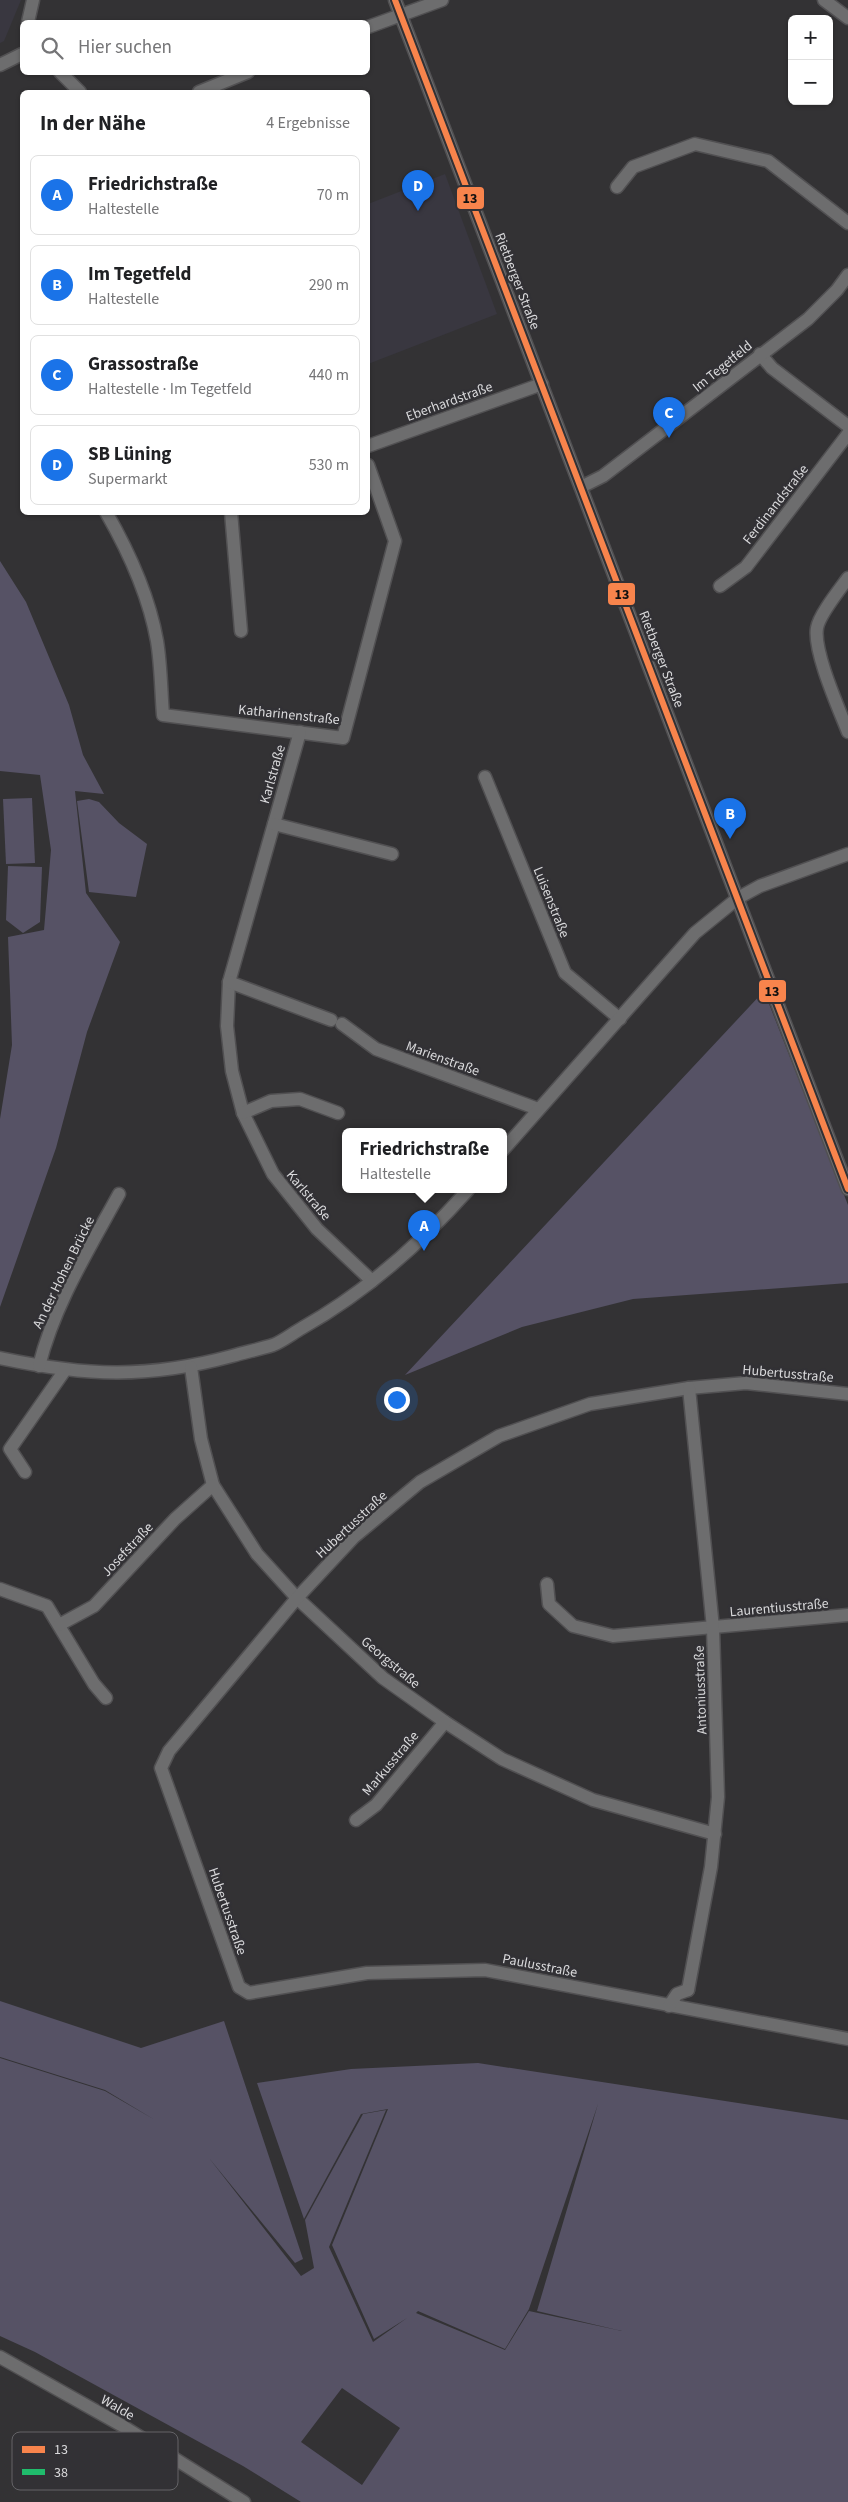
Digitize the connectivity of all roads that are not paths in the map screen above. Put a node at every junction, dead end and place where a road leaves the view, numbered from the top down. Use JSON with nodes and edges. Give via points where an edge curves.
{"nodes":[{"id":1,"x":33,"y":0,"type":"edge"},
{"id":2,"x":395,"y":0,"type":"edge"},
{"id":3,"x":442,"y":0,"type":"edge"},
{"id":4,"x":824,"y":0,"type":"edge"},
{"id":5,"x":401,"y":15,"type":"junction"},
{"id":6,"x":848,"y":18,"type":"edge"},
{"id":7,"x":28,"y":20,"type":"edge"},
{"id":8,"x":370,"y":26,"type":"edge"},
{"id":9,"x":20,"y":55,"type":"edge"},
{"id":10,"x":0,"y":65,"type":"edge"},
{"id":11,"x":63,"y":75,"type":"edge"},
{"id":12,"x":240,"y":75,"type":"edge"},
{"id":13,"x":78,"y":90,"type":"edge"},
{"id":14,"x":203,"y":90,"type":"edge"},
{"id":15,"x":616,"y":187,"type":"dead end"},
{"id":16,"x":848,"y":223,"type":"edge"},
{"id":17,"x":848,"y":275,"type":"edge"},
{"id":18,"x":760,"y":354,"type":"junction"},
{"id":19,"x":542,"y":384,"type":"junction"},
{"id":20,"x":848,"y":426,"type":"edge"},
{"id":21,"x":848,"y":434,"type":"edge"},
{"id":22,"x":370,"y":445,"type":"edge"},
{"id":23,"x":370,"y":471,"type":"edge"},
{"id":24,"x":581,"y":486,"type":"junction"},
{"id":25,"x":108,"y":515,"type":"edge"},
{"id":26,"x":231,"y":515,"type":"edge"},
{"id":27,"x":848,"y":578,"type":"edge"},
{"id":28,"x":720,"y":586,"type":"dead end"},
{"id":29,"x":240,"y":631,"type":"dead end"},
{"id":30,"x":300,"y":732,"type":"junction"},
{"id":31,"x":848,"y":732,"type":"edge"},
{"id":32,"x":484,"y":777,"type":"dead end"},
{"id":33,"x":274,"y":824,"type":"junction"},
{"id":34,"x":392,"y":854,"type":"dead end"},
{"id":35,"x":848,"y":854,"type":"edge"},
{"id":36,"x":738,"y":898,"type":"junction"},
{"id":37,"x":230,"y":982,"type":"junction"},
{"id":38,"x":620,"y":1019,"type":"junction"},
{"id":39,"x":538,"y":1109,"type":"junction"},
{"id":40,"x":243,"y":1113,"type":"junction"},
{"id":41,"x":338,"y":1113,"type":"dead end"},
{"id":42,"x":507,"y":1145,"type":"edge"},
{"id":43,"x":848,"y":1188,"type":"edge"},
{"id":44,"x":465,"y":1193,"type":"edge"},
{"id":45,"x":119,"y":1194,"type":"dead end"},
{"id":46,"x":372,"y":1281,"type":"junction"},
{"id":47,"x":0,"y":1358,"type":"edge"},
{"id":48,"x":39,"y":1366,"type":"junction"},
{"id":49,"x":191,"y":1367,"type":"junction"},
{"id":50,"x":65,"y":1370,"type":"junction"},
{"id":51,"x":689,"y":1388,"type":"junction"},
{"id":52,"x":848,"y":1394,"type":"edge"},
{"id":53,"x":25,"y":1472,"type":"dead end"},
{"id":54,"x":213,"y":1485,"type":"junction"},
{"id":55,"x":548,"y":1584,"type":"dead end"},
{"id":56,"x":0,"y":1590,"type":"edge"},
{"id":57,"x":297,"y":1598,"type":"junction"},
{"id":58,"x":848,"y":1615,"type":"edge"},
{"id":59,"x":59,"y":1625,"type":"junction"},
{"id":60,"x":713,"y":1628,"type":"junction"},
{"id":61,"x":106,"y":1698,"type":"dead end"},
{"id":62,"x":445,"y":1722,"type":"junction"},
{"id":63,"x":356,"y":1820,"type":"dead end"},
{"id":64,"x":715,"y":1834,"type":"junction"},
{"id":65,"x":234,"y":1974,"type":"joint"},
{"id":66,"x":688,"y":1990,"type":"junction"},
{"id":67,"x":670,"y":2006,"type":"junction"},
{"id":68,"x":695,"y":2010,"type":"junction"},
{"id":69,"x":848,"y":2039,"type":"edge"},
{"id":70,"x":0,"y":2357,"type":"edge"},
{"id":71,"x":132,"y":2432,"type":"edge"},
{"id":72,"x":178,"y":2461,"type":"edge"},
{"id":73,"x":244,"y":2502,"type":"edge"}],
"edges":[{"from":1,"to":7,"type":"street"},
{"from":2,"to":5,"type":"street","name":"Rietberger Straße"},
{"from":3,"to":5,"type":"street"},
{"from":4,"to":6,"type":"street"},
{"from":5,"to":8,"type":"street"},
{"from":5,"to":19,"type":"street","name":"Rietberger Straße"},
{"from":9,"to":10,"type":"street"},
{"from":11,"to":13,"type":"street"},
{"from":12,"to":14,"type":"street"},
{"from":15,"to":16,"type":"street","via":[[633,167],[695,144],[768,162]]},
{"from":17,"to":18,"type":"street","name":"Im Tegetfeld","via":[[808,319]]},
{"from":18,"to":20,"type":"street","via":[[772,368]]},
{"from":18,"to":24,"type":"street","name":"Im Tegetfeld","via":[[603,476]]},
{"from":19,"to":22,"type":"street","name":"Eberhardstraße"},
{"from":19,"to":24,"type":"street","name":"Rietberger Straße"},
{"from":21,"to":28,"type":"street","name":"Ferdinandstraße","via":[[746,567]]},
{"from":23,"to":30,"type":"street","name":"Katharinenstraße","via":[[395,541],[343,738]]},
{"from":24,"to":36,"type":"street","name":"Rietberger Straße"},
{"from":25,"to":30,"type":"street","name":"Katharinenstraße","via":[[127,550],[150,610],[157,642],[163,715]]},
{"from":26,"to":29,"type":"street"},
{"from":27,"to":31,"type":"street","via":[[817,628],[822,664]]},
{"from":30,"to":33,"type":"street","name":"Karlstraße"},
{"from":32,"to":38,"type":"street","name":"Luisenstraße","via":[[565,973]]},
{"from":33,"to":34,"type":"street","name":"Karlstraße"},
{"from":33,"to":37,"type":"street","name":"Karlstraße"},
{"from":35,"to":36,"type":"street","via":[[760,886]]},
{"from":36,"to":38,"type":"street","via":[[695,933]]},
{"from":36,"to":43,"type":"street","name":"Rietberger Straße"},
{"from":37,"to":39,"type":"street","name":"Marienstraße","via":[[337,1022],[376,1049]]},
{"from":37,"to":40,"type":"street","name":"Karlstraße","via":[[227,1026],[232,1070]]},
{"from":38,"to":39,"type":"street"},
{"from":39,"to":42,"type":"street"},
{"from":40,"to":41,"type":"street","via":[[270,1101],[300,1099]]},
{"from":40,"to":46,"type":"street","name":"Karlstraße","via":[[273,1174],[317,1229]]},
{"from":44,"to":46,"type":"street"},
{"from":45,"to":48,"type":"street","name":"An der Hohen Brücke","via":[[74,1277],[44,1345]]},
{"from":46,"to":49,"type":"street","via":[[325,1316],[274,1344]]},
{"from":47,"to":48,"type":"street"},
{"from":48,"to":50,"type":"street"},
{"from":49,"to":50,"type":"street","via":[[137,1374]]},
{"from":49,"to":54,"type":"street","name":"Georgstraße","via":[[201,1439]]},
{"from":50,"to":53,"type":"street","via":[[10,1449]]},
{"from":51,"to":52,"type":"street","name":"Hubertusstraße","via":[[746,1383]]},
{"from":51,"to":57,"type":"street","name":"Hubertusstraße","via":[[590,1404],[499,1436],[420,1482],[354,1538]]},
{"from":51,"to":60,"type":"street","name":"Antoniusstraße"},
{"from":54,"to":57,"type":"street","name":"Georgstraße","via":[[257,1554]]},
{"from":54,"to":59,"type":"street","name":"Josefstraße","via":[[175,1519],[94,1606]]},
{"from":55,"to":60,"type":"street","name":"Laurentiusstraße","via":[[549,1604],[574,1626],[613,1636]]},
{"from":56,"to":59,"type":"street","via":[[47,1606]]},
{"from":57,"to":62,"type":"street","name":"Georgstraße","via":[[383,1678]]},
{"from":57,"to":65,"type":"street","name":"Hubertusstraße","via":[[169,1751],[161,1768]]},
{"from":58,"to":60,"type":"street","name":"Laurentiusstraße"},
{"from":59,"to":61,"type":"street","via":[[94,1684]]},
{"from":60,"to":64,"type":"street","name":"Antoniusstraße","via":[[718,1797]]},
{"from":62,"to":63,"type":"street","name":"Markusstraße","via":[[376,1805]]},
{"from":62,"to":64,"type":"street","name":"Georgstraße","via":[[502,1759],[593,1800]]},
{"from":64,"to":66,"type":"street","name":"Antoniusstraße"},
{"from":65,"to":67,"type":"street","name":"Paulusstraße","via":[[238,1987],[249,1993],[367,1973],[485,1970]]},
{"from":66,"to":67,"type":"street","via":[[676,1994]]},
{"from":66,"to":68,"type":"street"},
{"from":67,"to":68,"type":"street","name":"Paulusstraße"},
{"from":68,"to":69,"type":"street","name":"Paulusstraße"},
{"from":70,"to":71,"type":"street","name":"Walde"},
{"from":72,"to":73,"type":"street","name":"Walde"}]}
